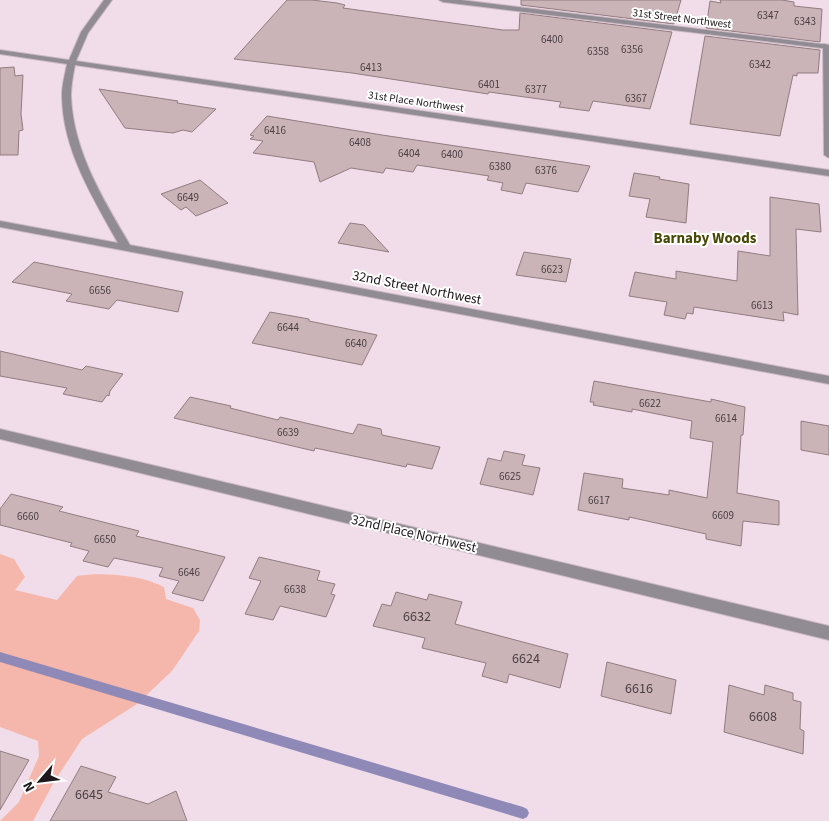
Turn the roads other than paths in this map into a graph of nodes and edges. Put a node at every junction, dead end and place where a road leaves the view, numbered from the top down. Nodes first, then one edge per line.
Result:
1 (108, 0) edge
2 (443, 0) edge
3 (827, 46) edge
4 (0, 52) edge
5 (71, 62) junction
6 (828, 107) edge
7 (829, 155) edge
8 (829, 173) edge
9 (0, 224) edge
10 (126, 248) junction
11 (829, 380) edge
12 (0, 434) edge
13 (829, 633) edge

1 - 5 street
2 - 3 street, 31st Street Northwest
3 - 6 street
4 - 5 street, 31st Place Northwest
5 - 8 street, 31st Place Northwest
5 - 10 street
6 - 7 street
9 - 10 street, 32nd Street Northwest
10 - 11 street, 32nd Street Northwest
12 - 13 street, 32nd Place Northwest

